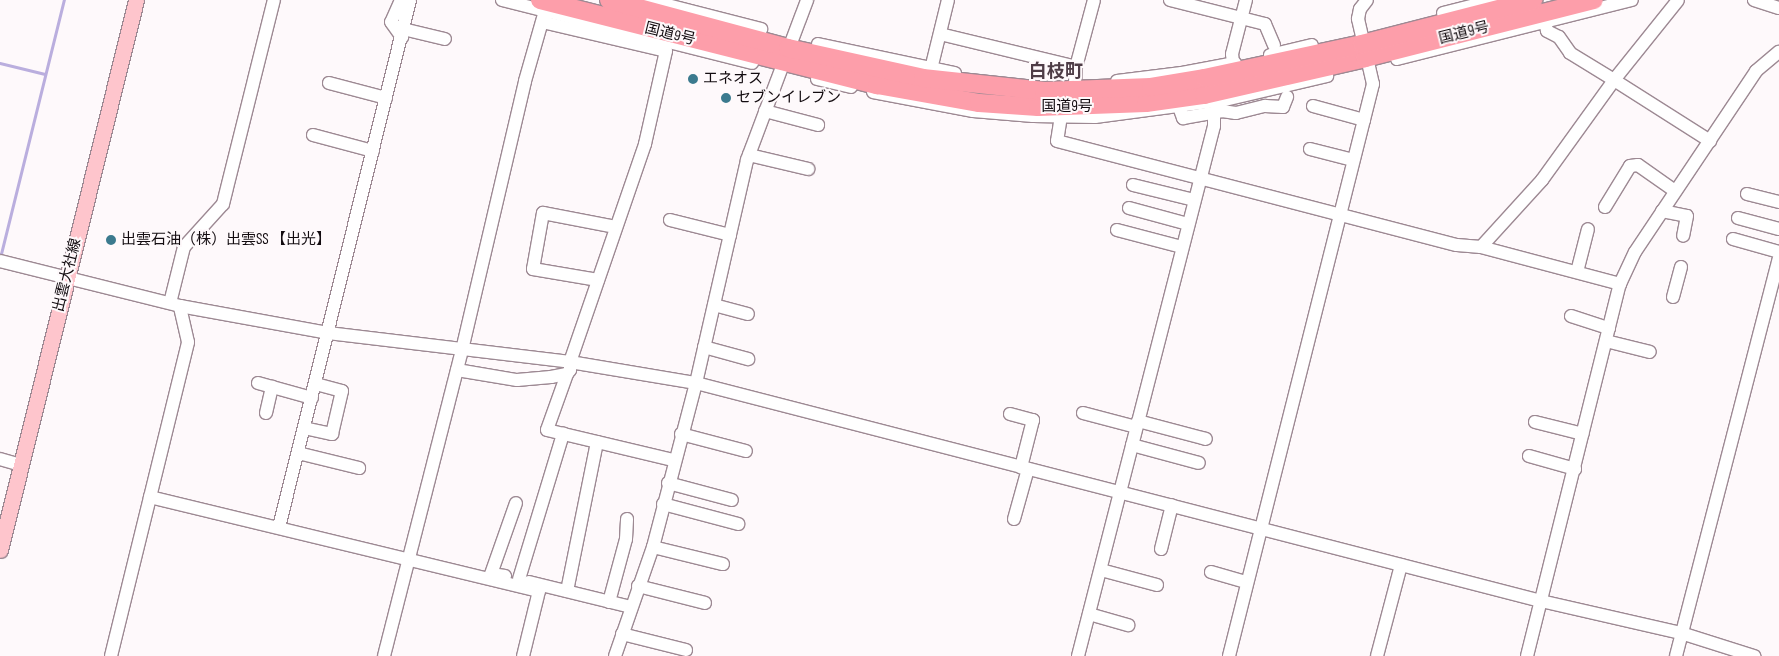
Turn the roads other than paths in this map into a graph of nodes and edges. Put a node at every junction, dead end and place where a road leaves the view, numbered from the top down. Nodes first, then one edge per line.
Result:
1 (136, 0) edge
2 (274, 0) edge
3 (401, 0) edge
4 (410, 0) edge
5 (502, 0) edge
6 (609, 0) edge
7 (648, 0) edge
8 (807, 0) edge
9 (948, 0) edge
10 (1094, 0) edge
11 (1170, 0) edge
12 (1246, 0) edge
13 (1367, 0) edge
14 (1495, 0) edge
15 (1532, 0) edge
16 (1632, 0) edge
17 (1678, 0) edge
18 (1754, 0) edge
19 (1599, 3) edge
20 (1779, 8) edge
21 (542, 11) edge
22 (687, 15) junction
23 (1449, 15) junction
24 (1241, 18) junction
25 (1545, 22) junction
26 (761, 29) dead end
27 (403, 33) junction
28 (940, 34) junction
29 (1478, 34) junction
30 (445, 39) dead end
31 (818, 44) dead end
32 (1274, 45) dead end
33 (1312, 45) dead end
34 (1364, 51) junction
35 (724, 52) junction
36 (1779, 52) edge
37 (785, 55) junction
38 (851, 57) junction
39 (1397, 59) dead end
40 (1266, 61) junction
41 (752, 62) dead end
42 (1233, 63) junction
43 (1076, 68) junction
44 (931, 69) junction
45 (1335, 71) junction
46 (817, 79) dead end
47 (1176, 79) junction
48 (1614, 80) junction
49 (1024, 81) junction
50 (1075, 82) junction
51 (329, 84) dead end
52 (1008, 88) junction
53 (882, 91) junction
54 (1288, 97) dead end
55 (386, 98) junction
56 (1313, 106) dead end
57 (1180, 107) junction
58 (765, 111) junction
59 (1214, 113) junction
60 (1061, 116) junction
61 (1364, 120) junction
62 (818, 125) dead end
63 (313, 135) dead end
64 (1710, 141) junction
65 (1310, 148) dead end
66 (373, 151) junction
67 (749, 155) junction
68 (1353, 160) junction
69 (808, 169) dead end
70 (1200, 176) junction
71 (1133, 185) dead end
72 (1675, 191) junction
73 (1747, 194) dead end
74 (1194, 200) junction
75 (1779, 202) edge
76 (1605, 207) dead end
77 (1129, 208) dead end
78 (1662, 210) junction
79 (1339, 212) junction
80 (1738, 218) dead end
81 (670, 220) dead end
82 (1188, 224) junction
83 (616, 227) junction
84 (1588, 229) dead end
85 (1779, 229) edge
86 (1117, 230) dead end
87 (730, 235) junction
88 (1683, 236) dead end
89 (1733, 239) dead end
90 (1182, 247) junction
91 (1481, 247) junction
92 (1779, 252) edge
93 (1779, 258) edge
94 (0, 262) edge
95 (1680, 268) dead end
96 (1577, 272) junction
97 (66, 278) junction
98 (598, 280) junction
99 (1620, 284) junction
100 (1673, 297) dead end
101 (175, 305) junction
102 (714, 306) junction
103 (748, 314) dead end
104 (1571, 316) dead end
105 (1609, 328) junction
106 (328, 333) junction
107 (1606, 340) junction
108 (704, 347) junction
109 (462, 350) junction
110 (1650, 352) dead end
111 (748, 359) dead end
112 (568, 368) junction
113 (457, 370) junction
114 (258, 383) dead end
115 (696, 383) junction
116 (315, 384) junction
117 (272, 387) junction
118 (312, 398) junction
119 (266, 413) dead end
120 (1083, 413) dead end
121 (1010, 414) dead end
122 (1535, 422) dead end
123 (1137, 424) junction
124 (304, 428) junction
125 (563, 434) junction
126 (681, 434) junction
127 (1583, 434) junction
128 (1206, 438) dead end
129 (596, 442) junction
130 (1132, 445) junction
131 (746, 451) dead end
132 (298, 453) junction
133 (1529, 456) dead end
134 (0, 458) edge
135 (673, 460) junction
136 (1199, 462) dead end
137 (21, 465) junction
138 (359, 468) dead end
139 (1025, 468) junction
140 (1575, 469) junction
141 (668, 483) junction
142 (1121, 492) junction
143 (150, 497) junction
144 (732, 500) dead end
145 (516, 503) dead end
146 (663, 504) junction
147 (1172, 505) junction
148 (627, 518) dead end
149 (1014, 519) dead end
150 (738, 524) dead end
151 (279, 527) junction
152 (1260, 528) junction
153 (652, 546) junction
154 (1161, 549) dead end
155 (0, 550) edge
156 (408, 559) junction
157 (723, 564) dead end
158 (1400, 565) junction
159 (1101, 570) junction
160 (1211, 572) dead end
161 (492, 577) junction
162 (519, 579) junction
163 (1247, 582) junction
164 (638, 586) junction
165 (1157, 586) dead end
166 (568, 591) junction
167 (1542, 601) junction
168 (609, 602) junction
169 (705, 603) dead end
170 (631, 607) junction
171 (1089, 614) junction
172 (1128, 625) dead end
173 (1681, 633) junction
174 (622, 634) junction
175 (686, 650) dead end
176 (111, 656) edge
177 (384, 656) edge
178 (523, 656) edge
179 (615, 656) edge
180 (1078, 656) edge
181 (1229, 656) edge
182 (1377, 656) edge
183 (1527, 656) edge
184 (1676, 656) edge
185 (1754, 656) edge

1 - 97 main road, 出雲大社線
2 - 101 street
3 - 27 street
4 - 27 street
5 - 21 street
6 - 22 highway, 国道9号
7 - 22 street
8 - 37 street
9 - 28 street
10 - 43 street
11 - 24 street
12 - 24 street
13 - 34 street
14 - 23 street
15 - 23 highway, 国道9号
16 - 19 street
17 - 48 street
18 - 20 street
19 - 25 street
19 - 29 highway, 国道9号
21 - 35 highway, 国道9号
21 - 83 street
21 - 109 street
22 - 26 street
22 - 37 highway, 国道9号
23 - 34 highway, 国道9号
24 - 32 street
24 - 42 street
25 - 29 street
25 - 48 street
27 - 30 street
27 - 55 street
28 - 43 street
28 - 44 street
29 - 34 highway, 国道9号
29 - 39 street
31 - 38 street
33 - 40 street
34 - 40 highway, 国道9号
34 - 45 highway, 国道9号
34 - 61 street
35 - 37 highway, 国道9号
35 - 41 street
36 - 64 street
37 - 38 highway, 国道9号
37 - 53 highway, 国道9号
37 - 58 street
38 - 44 street
38 - 52 highway, 国道9号
40 - 42 street
40 - 47 highway, 国道9号
42 - 47 street
43 - 50 street
44 - 49 street
45 - 53 highway, 国道9号
45 - 57 street
46 - 53 street
47 - 50 street
47 - 52 highway, 国道9号
48 - 64 street
48 - 91 street
49 - 50 street
49 - 52 street
51 - 55 street
53 - 60 street
54 - 59 street
55 - 66 street
56 - 61 street
57 - 59 street
57 - 60 street
58 - 62 street
58 - 67 street
59 - 70 street
60 - 70 street
61 - 68 street
63 - 66 street
64 - 72 street
65 - 68 street
66 - 106 street
67 - 69 street
67 - 87 street
68 - 79 street
70 - 74 street
70 - 79 street
71 - 74 street
72 - 76 street
72 - 78 street
73 - 75 street
74 - 82 street
77 - 82 street
78 - 88 street
78 - 99 street
79 - 91 street
79 - 152 street
80 - 85 street
81 - 87 street
82 - 90 street
83 - 98 street
83 - 98 street
84 - 96 street
86 - 90 street
87 - 102 street
89 - 92 street
90 - 123 street
91 - 96 street
93 - 173 street
94 - 97 street
95 - 100 street
96 - 99 street
97 - 101 street
97 - 137 main road, 出雲大社線
98 - 112 street
99 - 105 street
101 - 106 street
101 - 143 street
102 - 103 street
102 - 108 street
104 - 105 street
105 - 107 street
106 - 109 street
106 - 116 street
107 - 110 street
107 - 127 street
108 - 111 street
108 - 115 street
109 - 112 street
109 - 113 street
112 - 113 street
112 - 115 street
112 - 125 street
113 - 156 street
114 - 117 street
115 - 126 street
115 - 139 street
116 - 118 street
116 - 124 street
117 - 118 street
117 - 119 street
118 - 124 street
120 - 123 street
121 - 139 street
122 - 127 street
123 - 128 street
123 - 130 street
124 - 132 street
125 - 129 street
125 - 162 street
126 - 131 street
126 - 135 street
127 - 140 street
129 - 135 street
129 - 166 street
130 - 136 street
130 - 142 street
132 - 138 street
132 - 151 street
133 - 140 street
134 - 137 street
135 - 141 street
137 - 155 main road, 出雲大社線
139 - 142 street
139 - 149 street
140 - 167 street
141 - 144 street
141 - 146 street
142 - 147 street
142 - 159 street
143 - 151 street
143 - 176 street
145 - 161 street
146 - 150 street
146 - 153 street
147 - 152 street
147 - 154 street
148 - 168 street
151 - 156 street
152 - 158 street
152 - 163 street
153 - 157 street
153 - 164 street
156 - 161 street
156 - 177 street
158 - 167 street
158 - 182 street
159 - 165 street
159 - 171 street
160 - 163 street
161 - 162 street
161 - 178 street
162 - 166 street
163 - 181 street
164 - 169 street
164 - 170 street
166 - 168 street
167 - 173 street
167 - 183 street
168 - 170 street
170 - 174 street
171 - 172 street
171 - 180 street
173 - 184 street
173 - 185 street
174 - 175 street
174 - 179 street

